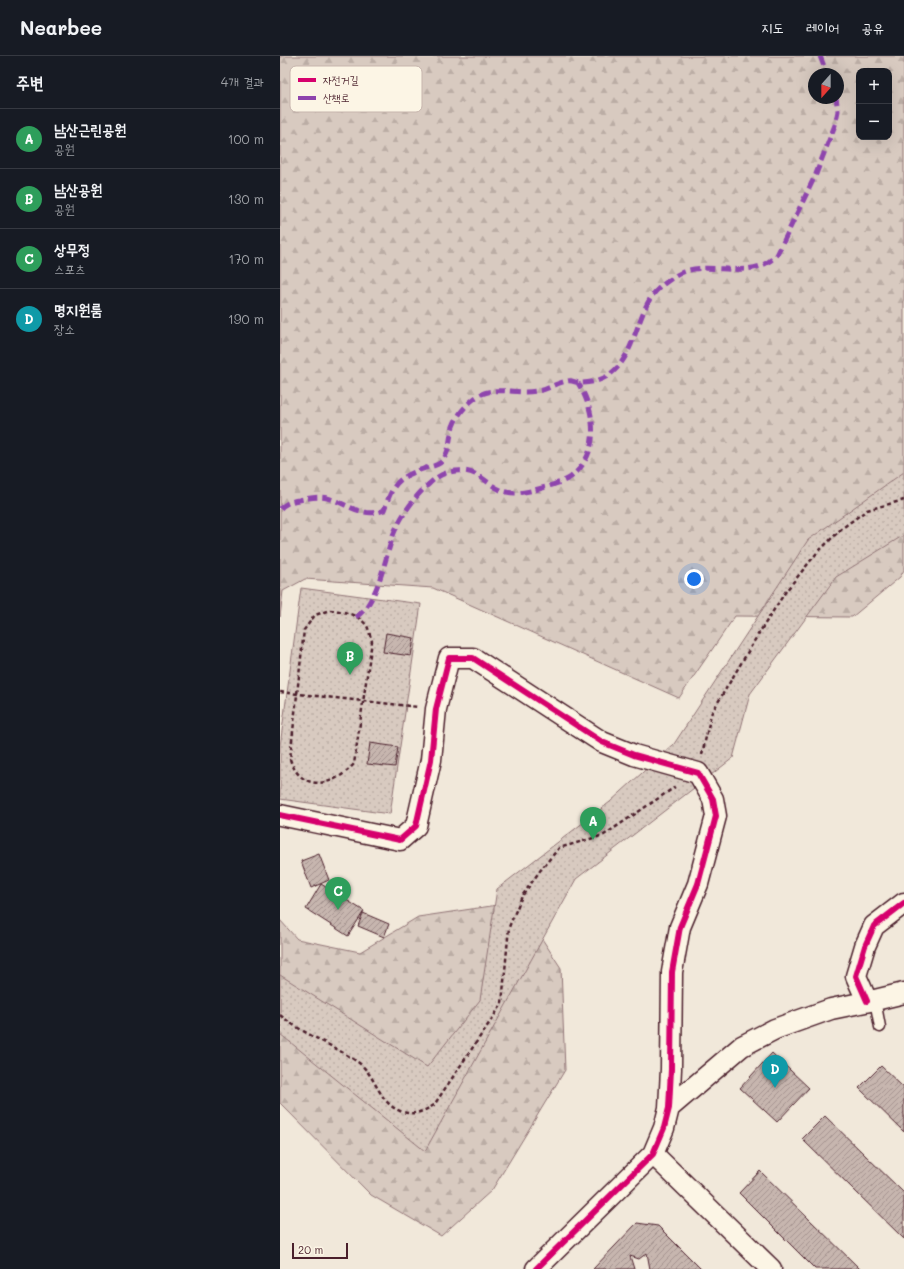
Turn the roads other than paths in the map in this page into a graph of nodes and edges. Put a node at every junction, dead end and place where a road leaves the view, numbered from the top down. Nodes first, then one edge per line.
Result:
1 (280, 815) edge
2 (904, 903) edge
3 (904, 993) edge
4 (871, 1001) junction
5 (880, 1028) dead end
6 (669, 1108) junction
7 (653, 1154) junction
8 (536, 1269) edge
9 (771, 1269) edge

1 - 6 street
2 - 4 street
3 - 4 street
4 - 5 lane
4 - 6 street
6 - 7 street
7 - 8 street
7 - 9 street

